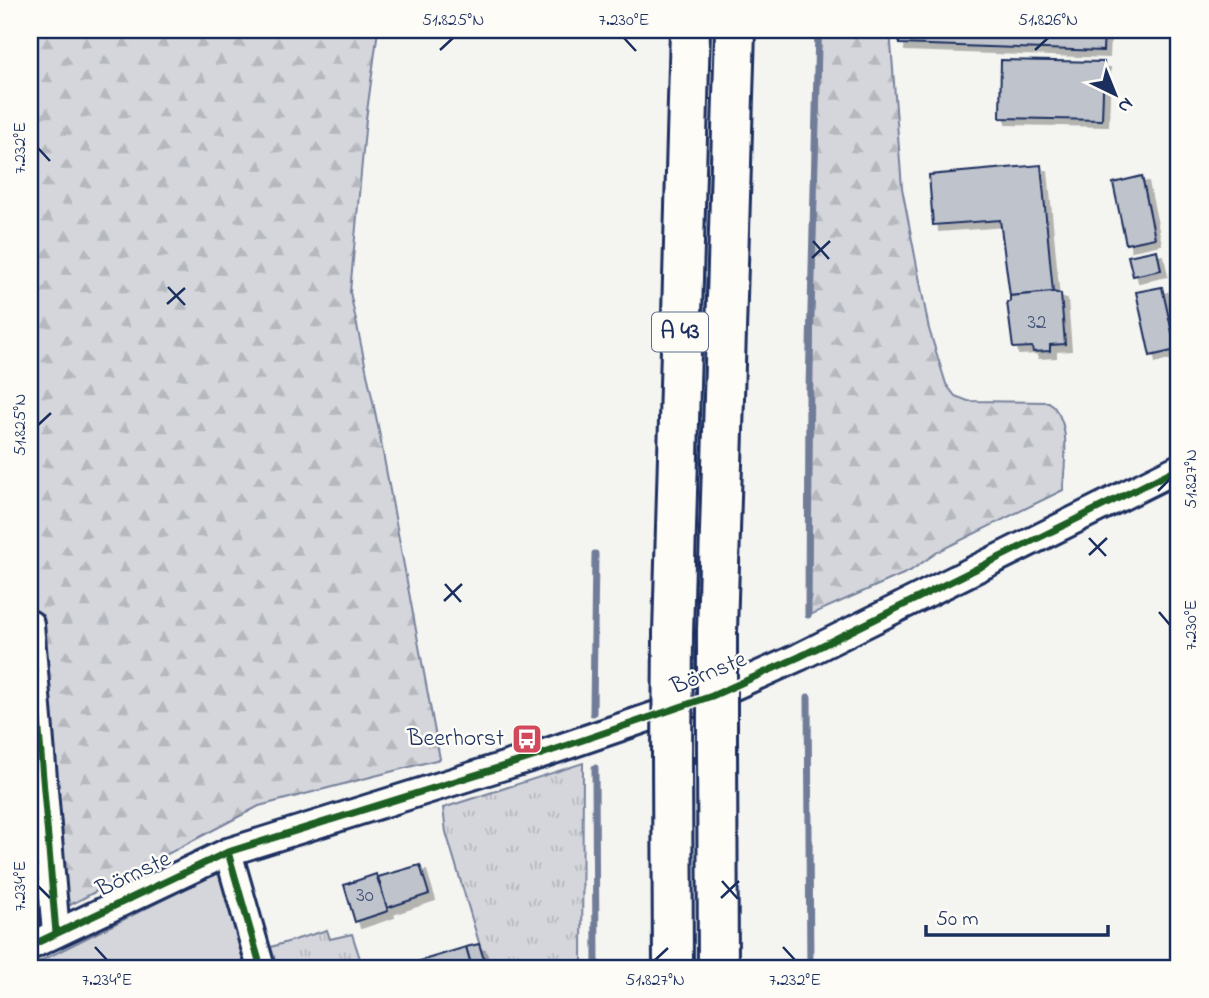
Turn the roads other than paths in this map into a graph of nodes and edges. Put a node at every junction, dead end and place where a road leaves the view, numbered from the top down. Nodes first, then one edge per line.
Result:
1 (690, 30) edge
2 (735, 30) edge
3 (1179, 468) edge
4 (30, 624) edge
5 (228, 852) junction
6 (56, 933) junction
7 (30, 946) edge
8 (261, 968) edge
9 (673, 968) edge
10 (718, 968) edge

1 - 9 highway, A 43, bridge
2 - 10 highway, A 43, bridge
3 - 5 street, Börnste
4 - 6 street
5 - 6 street, Börnste
5 - 8 street
6 - 7 street, Börnste

